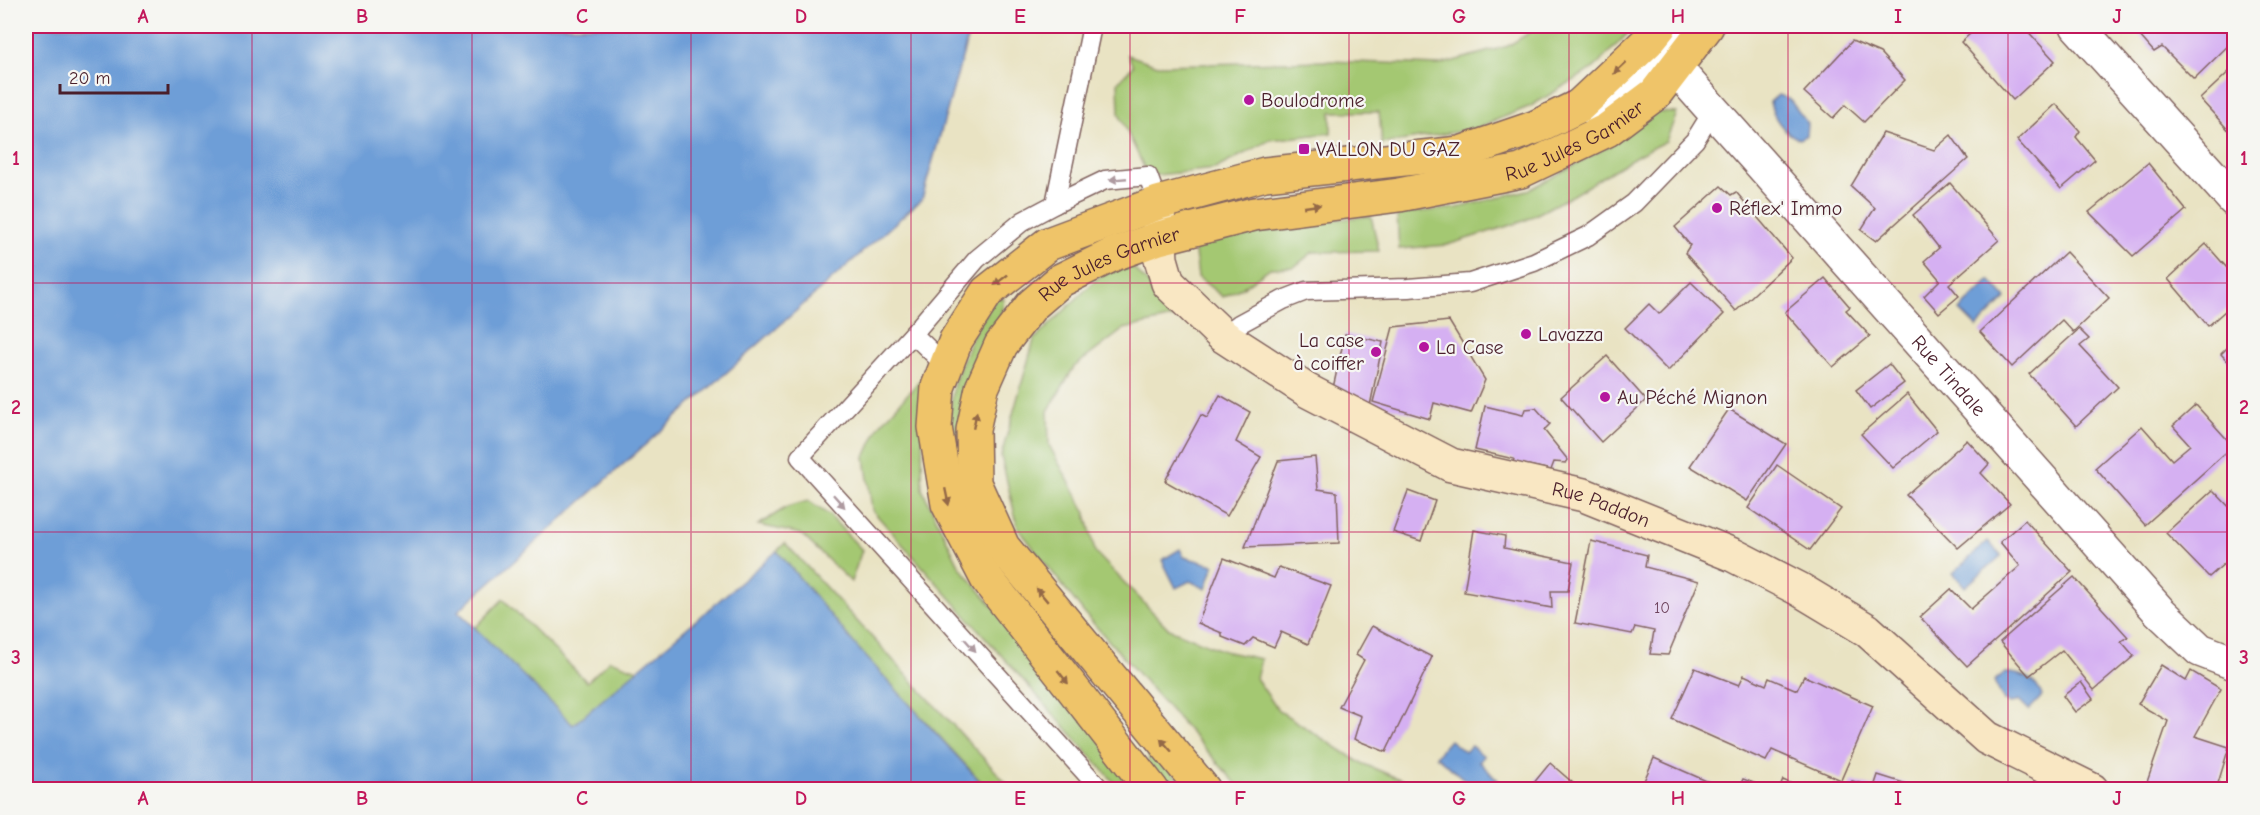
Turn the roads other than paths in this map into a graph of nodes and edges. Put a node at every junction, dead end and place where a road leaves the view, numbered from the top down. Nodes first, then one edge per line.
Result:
1 (1092, 26) edge
2 (1660, 26) edge
3 (1689, 26) edge
4 (1707, 26) edge
5 (2077, 26) edge
6 (1676, 69) junction
7 (1579, 106) junction
8 (1713, 111) junction
9 (1278, 173) junction
10 (2235, 200) edge
11 (1158, 203) junction
12 (1055, 204) junction
13 (1159, 238) junction
14 (913, 334) junction
15 (1223, 336) junction
16 (1001, 345) junction
17 (946, 366) junction
18 (2235, 663) edge
19 (1101, 789) edge
20 (1152, 789) edge
21 (1204, 789) edge
22 (2092, 789) edge

1 - 12 lane
2 -> 7 main road, Rue Jules Garnier
3 - 6 street
4 - 6 main road, Rue Jules Garnier
5 - 10 street
6 - 7 street
6 - 8 street, Rue Tindale
13 -> 6 main road, Rue Jules Garnier
7 - 9 main road, Rue Jules Garnier
8 - 15 lane
8 - 18 street, Rue Tindale
9 - 11 main road, Rue Jules Garnier
9 - 13 main road
11 -> 12 lane
11 - 13 street, Rue Paddon
11 - 16 main road
11 -> 17 main road, Rue Jules Garnier
12 - 14 lane
13 - 15 street, Rue Paddon
13 - 16 main road, Rue Jules Garnier
14 - 17 lane
14 -> 19 lane
15 - 22 street, Rue Paddon
21 -> 16 main road, Rue Jules Garnier
17 -> 20 main road, Rue Jules Garnier

